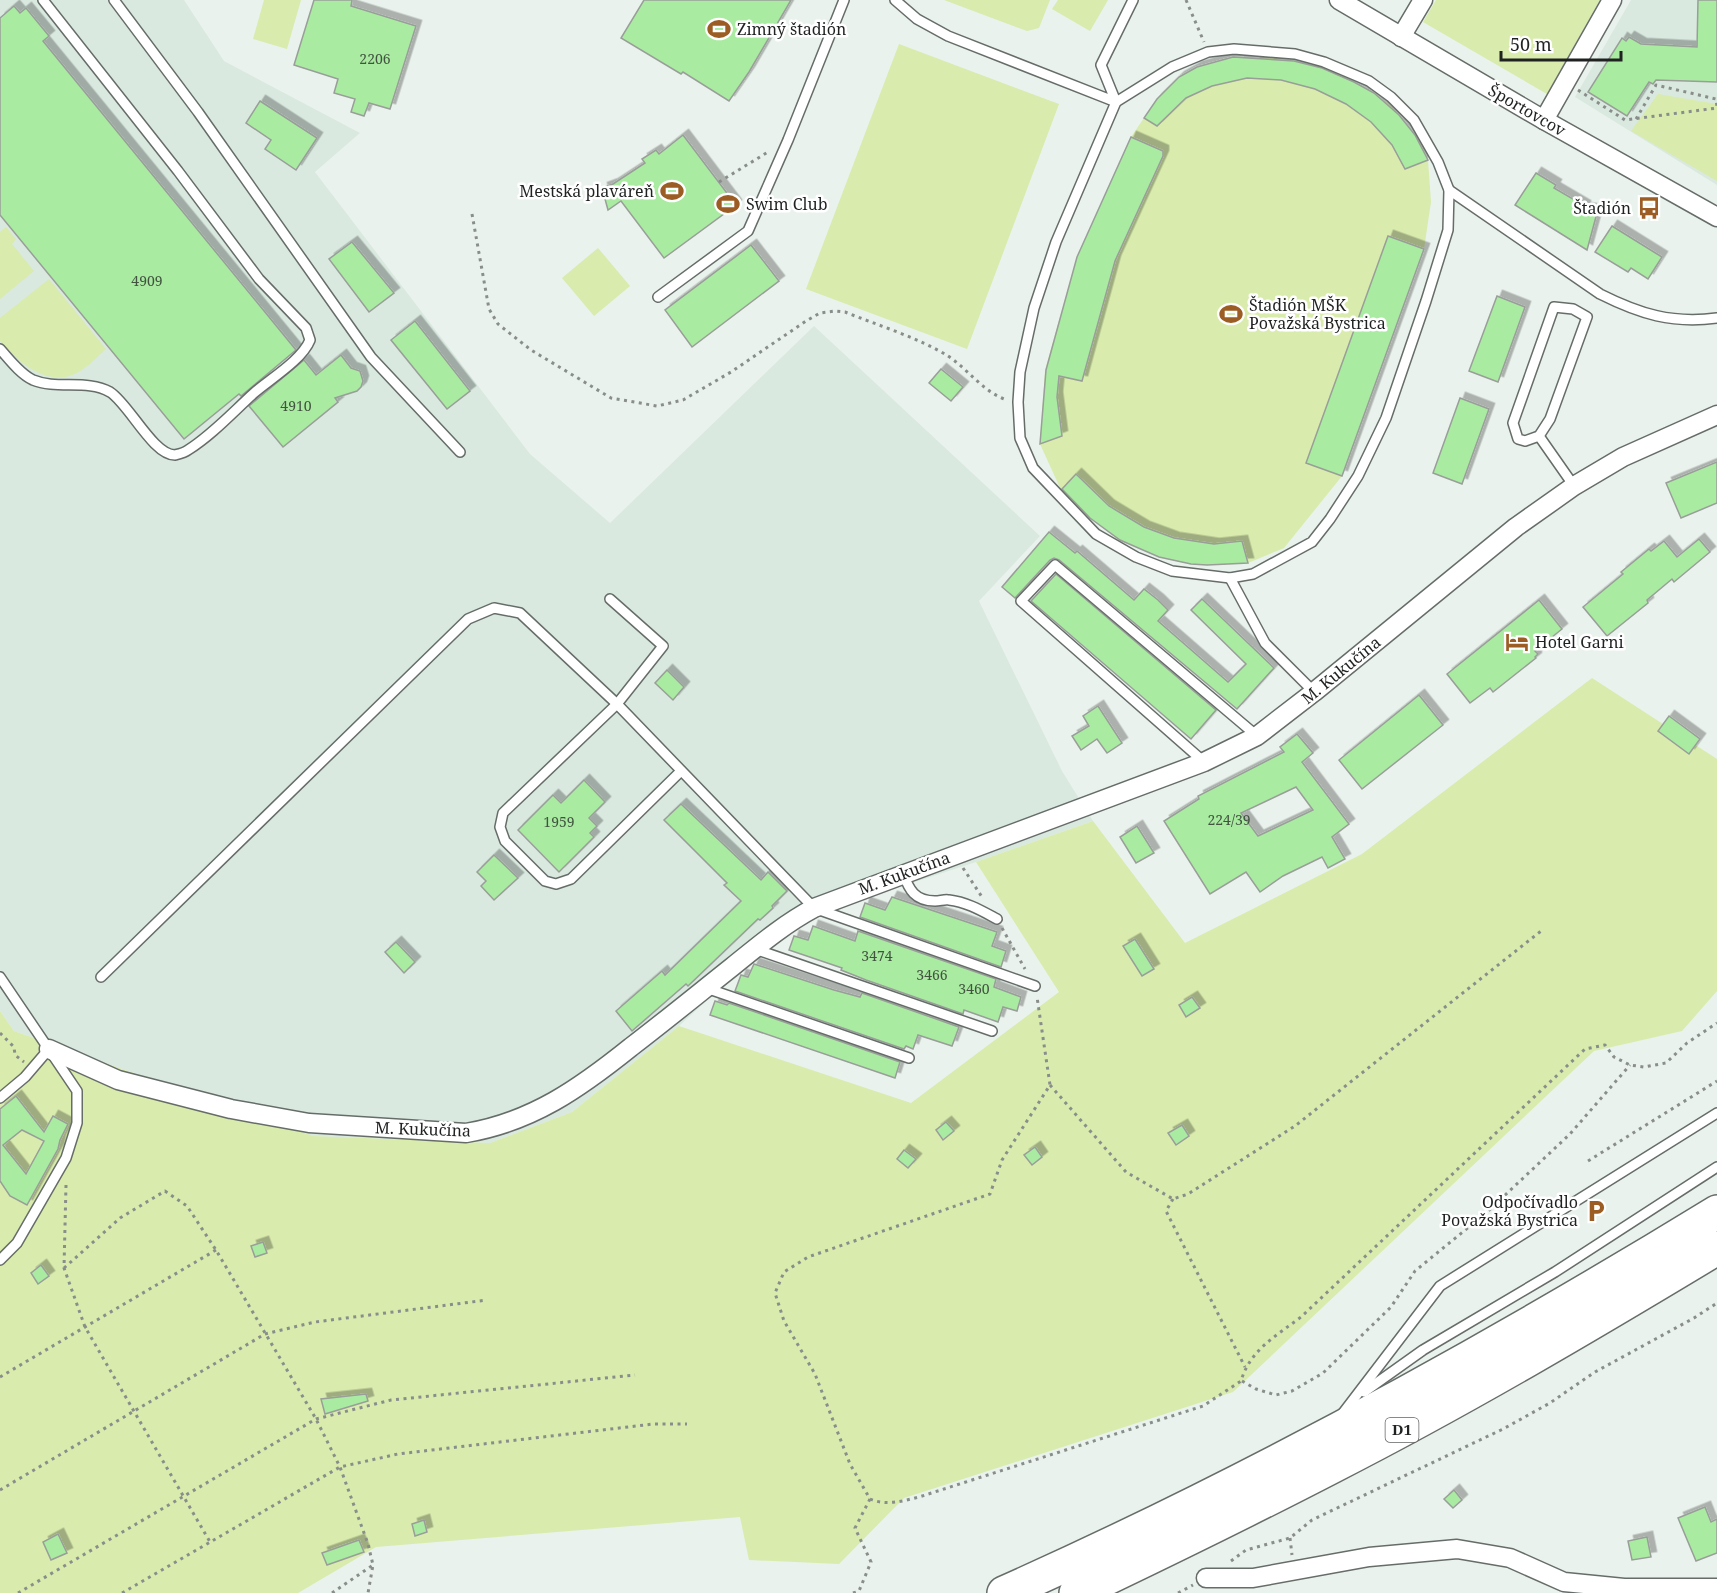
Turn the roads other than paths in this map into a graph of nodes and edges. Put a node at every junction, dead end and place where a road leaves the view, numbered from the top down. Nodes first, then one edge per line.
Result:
1 (43, 0) edge
2 (114, 0) edge
3 (844, 0) edge
4 (895, 0) edge
5 (1133, 0) edge
6 (1339, 0) edge
7 (1423, 0) edge
8 (1612, 0) edge
9 (1401, 37) junction
10 (1116, 102) junction
11 (1544, 120) junction
12 (1449, 190) junction
13 (1717, 217) edge
14 (658, 297) dead end
15 (1717, 318) edge
16 (0, 349) edge
17 (1717, 415) edge
18 (1539, 436) junction
19 (460, 452) dead end
20 (1574, 486) junction
21 (1230, 578) junction
22 (610, 599) dead end
23 (1314, 692) junction
24 (617, 704) junction
25 (1257, 736) junction
26 (1204, 762) junction
27 (681, 771) junction
28 (903, 873) junction
29 (814, 908) junction
30 (997, 919) road end
31 (755, 949) junction
32 (0, 977) edge
33 (101, 977) dead end
34 (1035, 986) road end
35 (706, 988) junction
36 (992, 1031) dead end
37 (45, 1055) junction
38 (909, 1058) dead end
39 (0, 1098) edge
40 (1717, 1113) edge
41 (1717, 1167) edge
42 (1717, 1212) edge
43 (1717, 1248) edge
44 (0, 1260) edge
45 (1355, 1398) junction
46 (1320, 1439) junction
47 (1206, 1578) dead end
48 (1717, 1588) edge
49 (1004, 1593) edge
50 (1076, 1593) edge

1 - 16 lane
2 - 19 lane
3 - 14 lane
4 - 10 lane
5 - 10 lane
6 - 9 street, Športovcov
7 - 9 street
8 - 11 street
9 - 11 street, Športovcov
10 - 12 lane
10 - 21 lane
11 - 13 street, Športovcov
12 - 15 lane
12 - 21 lane
17 - 20 street, M. Kukučína
18 - 18 lane
18 - 20 lane
20 - 23 street, M. Kukučína
21 - 23 lane
22 - 24 lane
23 - 25 street, M. Kukučína
24 - 27 lane
24 - 27 lane
24 - 33 lane
25 - 26 street, M. Kukučína
25 - 26 lane
26 - 28 street, M. Kukučína
27 - 29 lane
28 - 29 street, M. Kukučína
28 - 30 lane
29 - 31 street, M. Kukučína
29 - 34 lane
31 - 35 street, M. Kukučína
31 - 36 lane
32 - 37 lane
35 - 37 street, M. Kukučína
35 - 38 lane
37 - 39 lane
37 - 44 lane
40 - 45 lane
41 - 45 lane
42 - 46 highway, D1
43 - 50 highway, D1
45 - 46 lane
46 - 49 highway, D1
47 - 48 street

